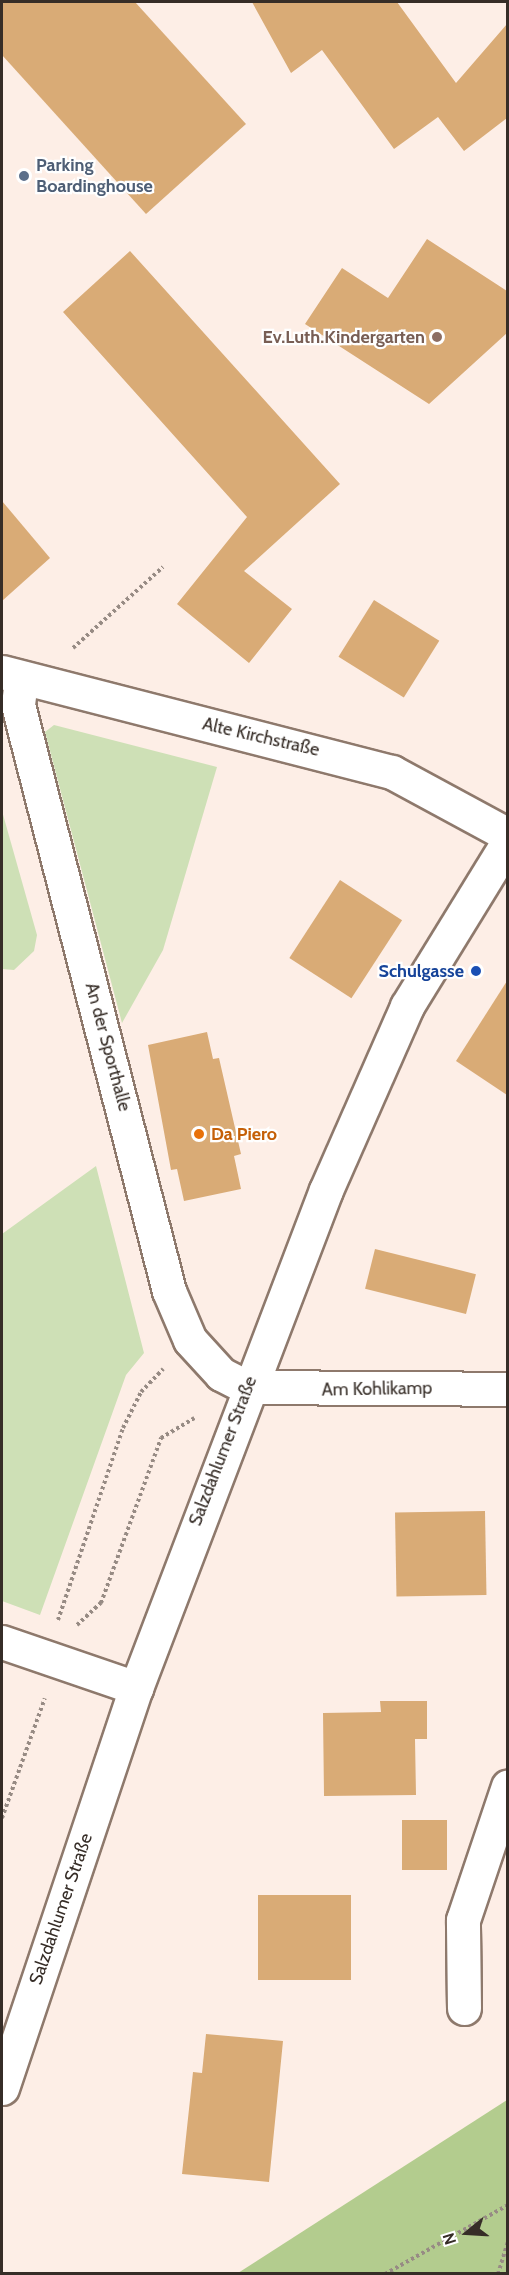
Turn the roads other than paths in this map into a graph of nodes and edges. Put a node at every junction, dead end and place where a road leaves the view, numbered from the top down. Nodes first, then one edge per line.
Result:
1 (11, 676) edge
2 (507, 836) edge
3 (507, 842) edge
4 (246, 1387) junction
5 (507, 1389) edge
6 (2, 1642) edge
7 (136, 1688) junction
8 (507, 1786) edge
9 (464, 2008) dead end
10 (2, 2088) edge

1 - 2 main road, Alte Kirchstraße
1 - 4 main road, An der Sporthalle
3 - 4 main road, Salzdahlumer Straße
4 - 5 main road, Am Kohlikamp
4 - 7 main road, Salzdahlumer Straße
6 - 7 main road
7 - 10 main road, Salzdahlumer Straße
8 - 9 main road

